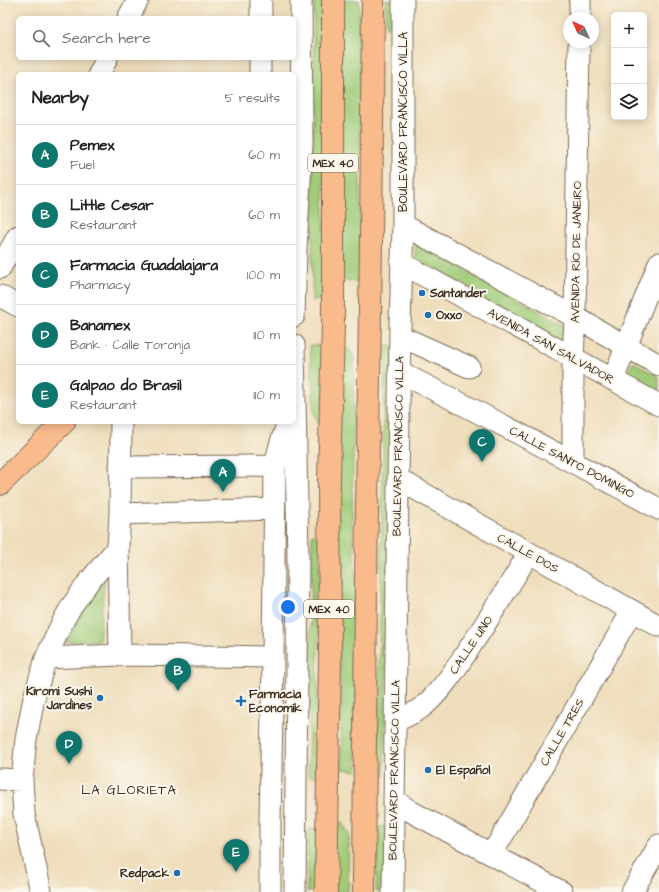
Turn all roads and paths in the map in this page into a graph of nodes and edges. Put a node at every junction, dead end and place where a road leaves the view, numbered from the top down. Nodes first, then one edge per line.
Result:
1 (138, 0) edge
2 (261, 0) edge
3 (301, 0) edge
4 (333, 0) edge
5 (372, 0) edge
6 (402, 0) edge
7 (580, 0) edge
8 (580, 12) edge
9 (129, 16) edge
10 (261, 16) edge
11 (579, 48) edge
12 (106, 60) edge
13 (260, 60) edge
14 (100, 72) edge
15 (260, 72) edge
16 (403, 225) junction
17 (13, 240) edge
18 (296, 249) edge
19 (401, 263) junction
20 (659, 263) edge
21 (0, 268) edge
22 (574, 316) junction
23 (400, 336) junction
24 (626, 347) junction
25 (573, 358) junction
26 (659, 365) edge
27 (469, 368) dead end
28 (399, 372) junction
29 (613, 380) junction
30 (659, 405) edge
31 (62, 424) edge
32 (121, 424) edge
33 (288, 424) edge
34 (292, 424) edge
35 (573, 461) junction
36 (275, 466) junction
37 (120, 467) junction
38 (398, 479) junction
39 (0, 484) edge
40 (659, 508) edge
41 (274, 509) junction
42 (120, 514) junction
43 (274, 531) junction
44 (118, 547) junction
45 (529, 553) junction
46 (298, 559) junction
47 (632, 611) junction
48 (659, 626) edge
49 (120, 655) junction
50 (273, 657) junction
51 (46, 658) junction
52 (395, 721) junction
53 (0, 779) edge
54 (22, 780) junction
55 (270, 792) junction
56 (295, 794) junction
57 (399, 808) junction
58 (295, 818) junction
59 (270, 823) junction
60 (659, 845) edge
61 (492, 854) junction
62 (41, 892) edge
63 (270, 892) edge
64 (295, 892) edge
65 (326, 892) edge
66 (364, 892) edge
67 (393, 892) edge
68 (562, 892) edge
69 (632, 892) edge

1 - 9 street
2 - 10 street
3 - 18 street
4 - 65 main road, MEX 40
5 - 66 main road, MEX 40
6 - 16 street, BOULEVARD FRANCISCO VILLA
7 - 8 street
11 - 22 street, AVENIDA RÍO DE JANEIRO
12 - 14 street
13 - 15 street
16 - 19 street, BOULEVARD FRANCISCO VILLA
16 - 22 street
17 - 21 street
19 - 23 street, BOULEVARD FRANCISCO VILLA
19 - 25 street, AVENIDA SAN SALVADOR
20 - 24 street
22 - 24 street
22 - 25 street, AVENIDA RÍO DE JANEIRO
23 - 27 street
23 - 28 street, BOULEVARD FRANCISCO VILLA
24 - 26 street
24 - 29 street
25 - 29 street, AVENIDA SAN SALVADOR
25 - 35 street, AVENIDA RÍO DE JANEIRO
28 - 35 street, CALLE SANTO DOMINGO
28 - 38 street, BOULEVARD FRANCISCO VILLA
29 - 30 street, AVENIDA SAN SALVADOR
31 - 39 main road
32 - 37 street
33 - 36 street
34 - 46 street
35 - 40 street, CALLE SANTO DOMINGO
36 - 37 street
36 - 41 street
37 - 42 street
38 - 45 street, CALLE DOS
38 - 52 street, BOULEVARD FRANCISCO VILLA
41 - 42 street
41 - 43 street
42 - 44 street
43 - 46 street
43 - 50 street
44 - 49 street
44 - 51 street
45 - 47 street, CALLE DOS
45 - 52 street, CALLE UNO
46 - 56 street
47 - 48 street, CALLE DOS
47 - 61 street, CALLE TRES
49 - 50 street
49 - 51 street
50 - 55 street
51 - 54 street
52 - 57 street, BOULEVARD FRANCISCO VILLA
53 - 54 street
54 - 62 street
55 - 56 street
55 - 59 street
56 - 58 street
57 - 61 street
57 - 67 street, BOULEVARD FRANCISCO VILLA
58 - 59 street
58 - 64 street
59 - 63 street
60 - 69 street
61 - 68 street

